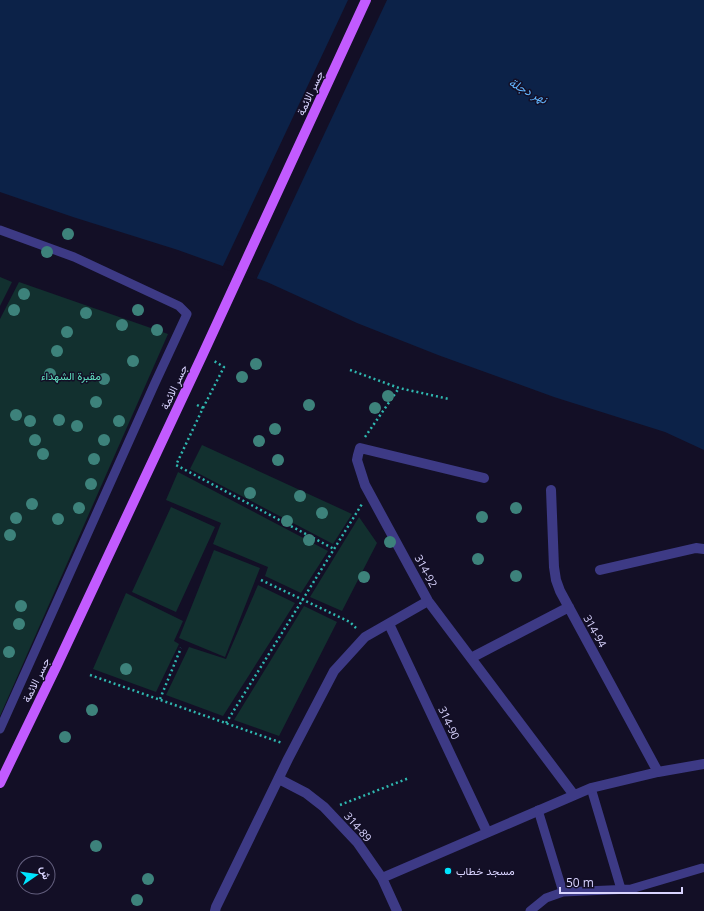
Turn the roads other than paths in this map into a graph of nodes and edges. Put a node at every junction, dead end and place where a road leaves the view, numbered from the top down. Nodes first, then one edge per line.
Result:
1 (366, 0) edge
2 (0, 230) edge
3 (484, 478) dead end
4 (551, 490) dead end
5 (704, 549) edge
6 (600, 570) dead end
7 (428, 601) junction
8 (569, 607) junction
9 (389, 624) junction
10 (471, 658) junction
11 (0, 729) edge
12 (704, 764) edge
13 (658, 772) junction
14 (279, 779) junction
15 (0, 782) edge
16 (591, 788) junction
17 (574, 795) junction
18 (538, 810) junction
19 (487, 832) junction
20 (702, 868) dead end
21 (382, 878) junction
22 (621, 889) junction
23 (563, 892) junction
24 (215, 911) edge
25 (396, 911) edge
26 (530, 911) edge

1 - 15 main road, جسر الائمة
2 - 11 lane
3 - 7 street, 314-92
4 - 8 street, 314-94
5 - 6 street
7 - 9 street
7 - 10 street, 314-92
8 - 10 street
8 - 13 street, 314-94
9 - 14 street
9 - 19 street, 314-90
10 - 17 street, 314-92
12 - 13 street
13 - 16 street
14 - 21 street, 314-89
14 - 24 street
16 - 17 street
16 - 22 lane
17 - 18 street
18 - 19 street
18 - 23 lane
19 - 21 street
20 - 22 lane
21 - 25 street, 314-89
22 - 23 lane
23 - 26 lane

